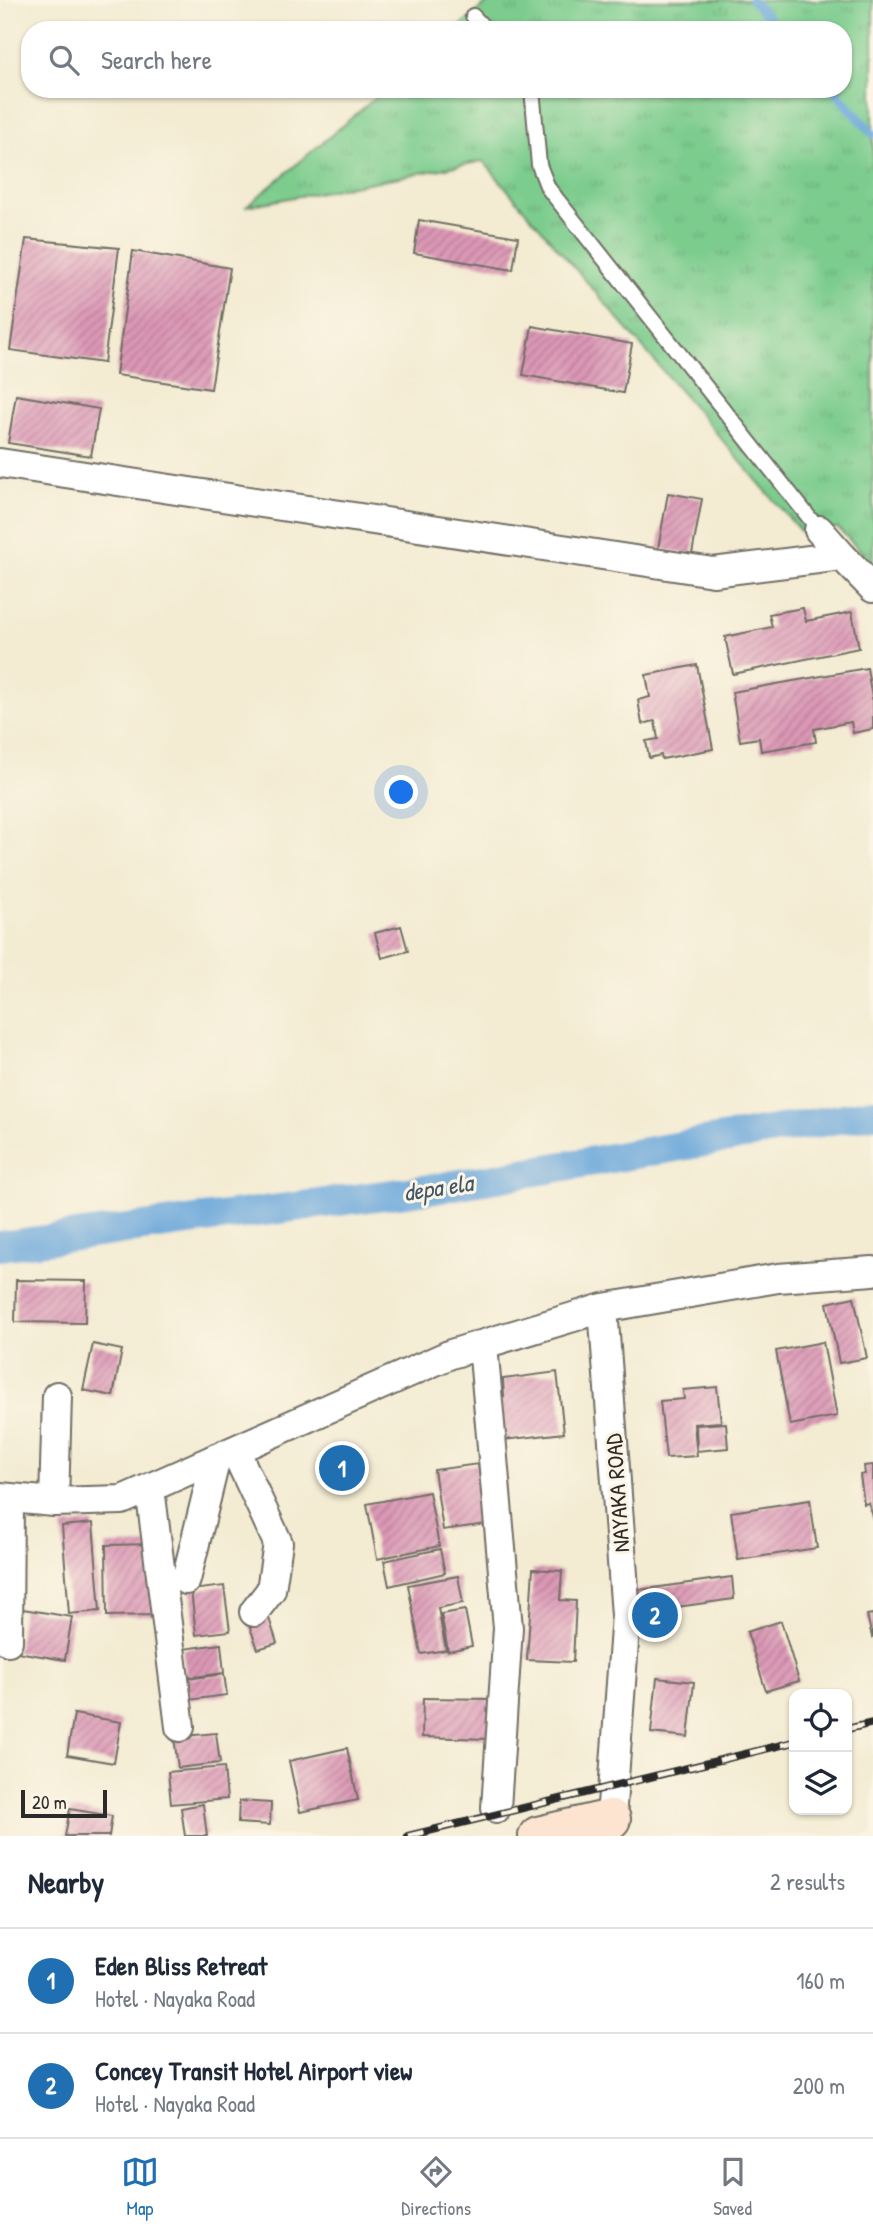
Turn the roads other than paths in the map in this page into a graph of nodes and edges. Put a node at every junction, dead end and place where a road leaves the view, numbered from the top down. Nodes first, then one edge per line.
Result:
1 (473, 16) dead end
2 (478, 21) edge
3 (533, 98) edge
4 (0, 463) edge
5 (819, 530) joint
6 (842, 556) junction
7 (873, 588) edge
8 (873, 1271) edge
9 (603, 1308) junction
10 (483, 1345) junction
11 (57, 1396) dead end
12 (225, 1454) junction
13 (150, 1488) junction
14 (5, 1497) edge
15 (54, 1502) junction
16 (186, 1580) dead end
17 (254, 1612) dead end
18 (8, 1641) dead end
19 (180, 1727) dead end
20 (496, 1808) dead end
21 (609, 1827) edge
22 (538, 1836) edge

1 - 2 lane
3 - 5 lane
4 - 6 street
5 - 6 street
6 - 7 street
8 - 9 street
9 - 10 street
9 - 21 street, NAYAKA ROAD
10 - 12 street
10 - 20 street
11 - 15 street
12 - 13 street
12 - 16 street
12 - 17 street
13 - 15 street
13 - 19 street
14 - 15 street
14 - 18 street
21 - 22 street

